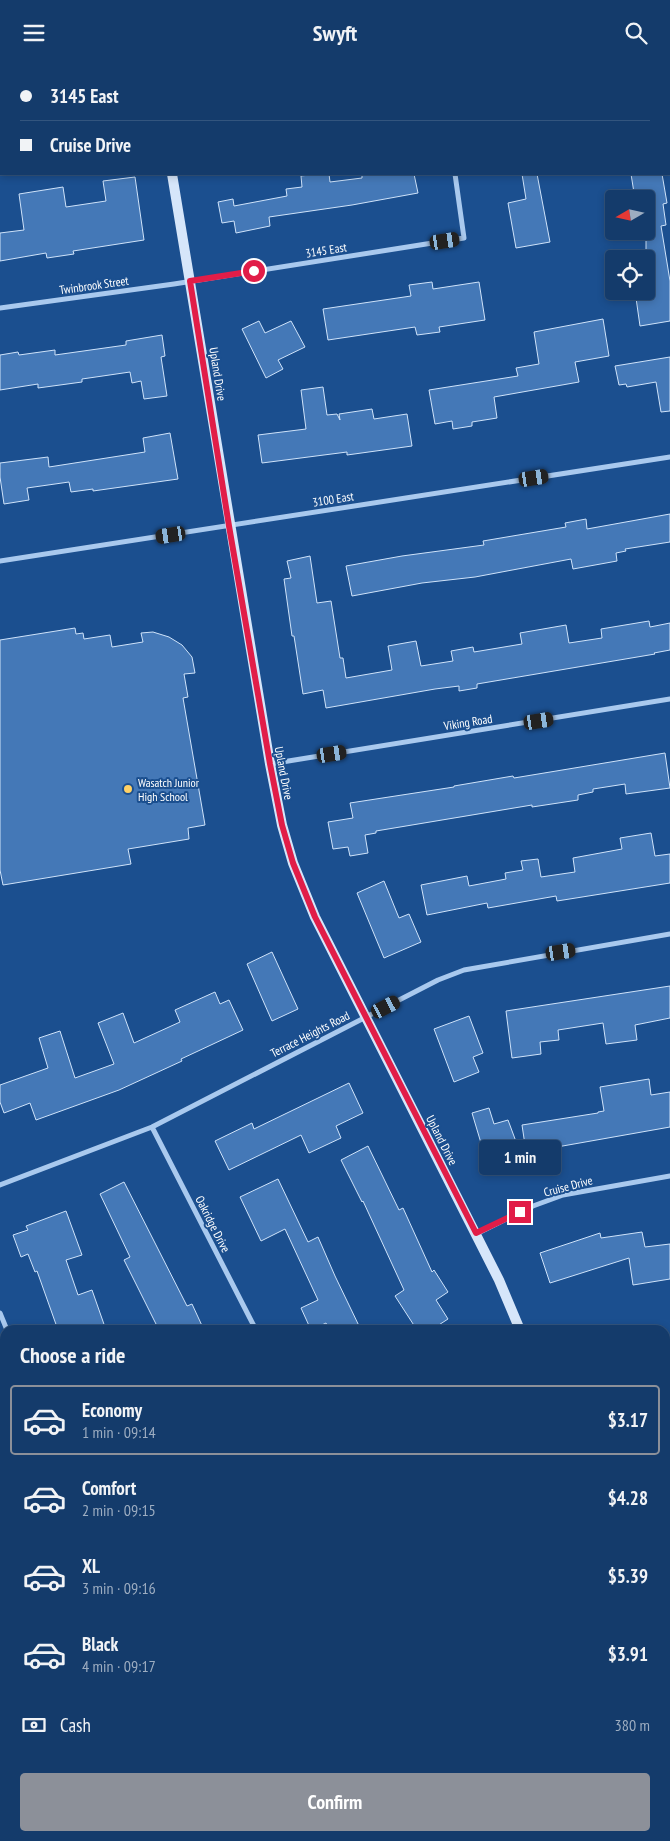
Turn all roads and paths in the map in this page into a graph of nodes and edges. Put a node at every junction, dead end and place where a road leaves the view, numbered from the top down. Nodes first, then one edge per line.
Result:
1 (172, 175) edge
2 (455, 175) edge
3 (190, 281) junction
4 (0, 308) edge
5 (670, 457) edge
6 (229, 526) junction
7 (0, 561) edge
8 (670, 699) edge
9 (270, 764) junction
10 (670, 934) edge
11 (365, 1018) junction
12 (152, 1127) junction
13 (670, 1176) edge
14 (0, 1185) edge
15 (476, 1233) junction
16 (0, 1313) edge
17 (4, 1325) edge
18 (253, 1325) edge
19 (518, 1325) edge

1 - 3 street, Upland Drive
2 - 3 street, 3145 East
3 - 4 street, Twinbrook Street
3 - 6 street, Upland Drive
5 - 6 street, 3100 East
6 - 7 street, 3100 East
6 - 9 street, Upland Drive
8 - 9 street, Viking Road
9 - 11 street, Upland Drive
10 - 11 street, Terrace Heights Road
11 - 12 street, Terrace Heights Road
11 - 15 street, Upland Drive
12 - 14 street, Terrace Heights Road
12 - 18 street, Oakridge Drive
13 - 15 street, Cruise Drive
15 - 19 street, Upland Drive
16 - 17 street

